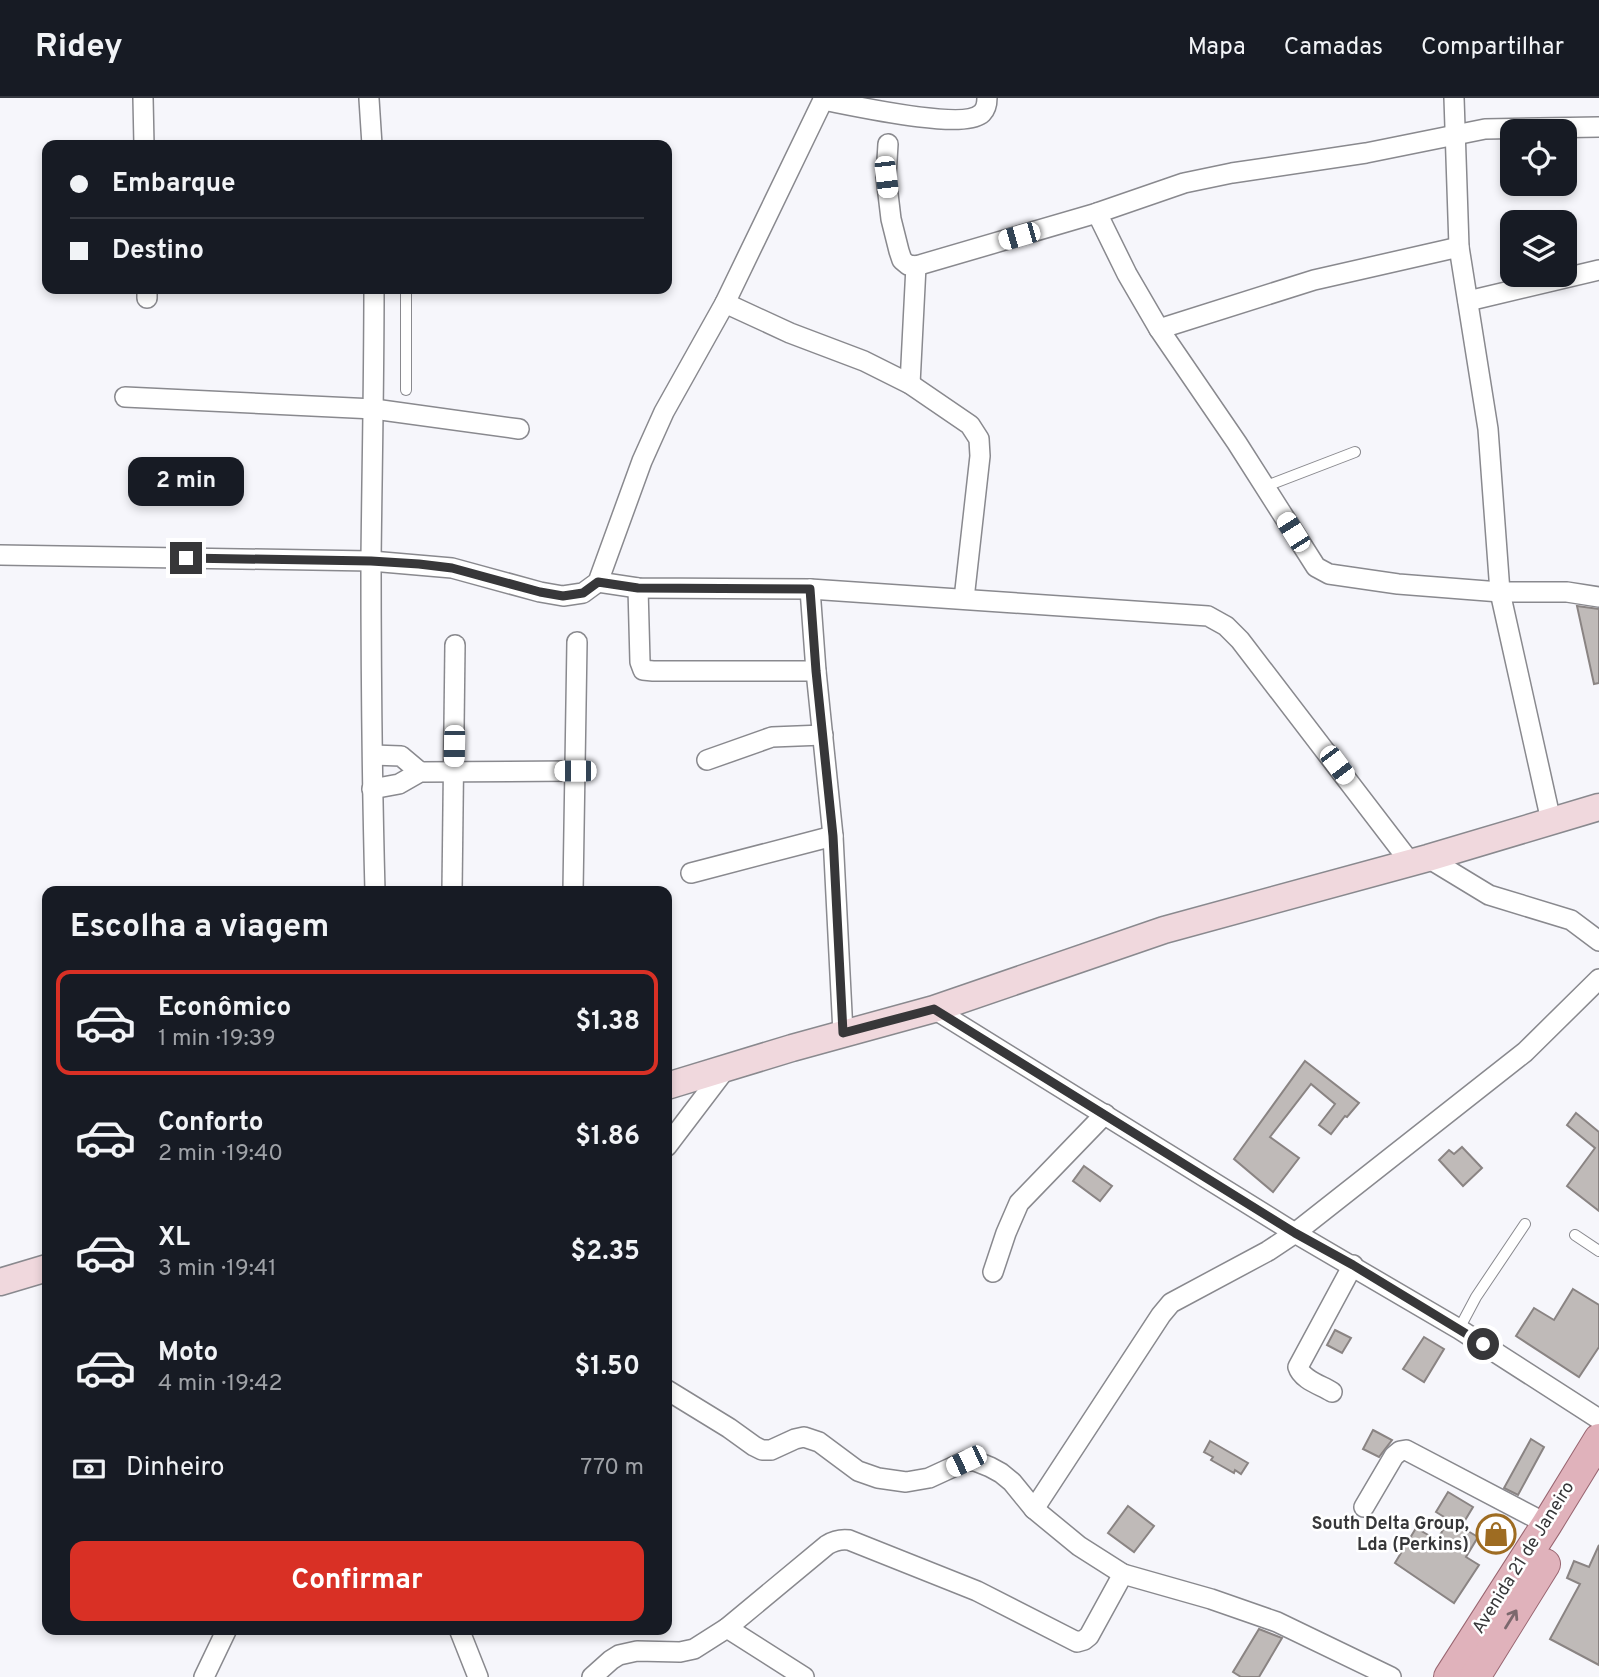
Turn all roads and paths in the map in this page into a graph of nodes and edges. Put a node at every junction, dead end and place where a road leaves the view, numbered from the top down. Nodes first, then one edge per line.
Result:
1 (143, 98) edge
2 (358, 98) edge
3 (376, 98) edge
4 (987, 98) edge
5 (1454, 98) edge
6 (369, 99) edge
7 (824, 99) edge
8 (1599, 127) edge
9 (1455, 135) junction
10 (144, 140) edge
11 (372, 140) edge
12 (888, 144) dead end
13 (1097, 214) junction
14 (1459, 247) junction
15 (916, 267) junction
16 (1599, 270) edge
17 (374, 294) edge
18 (406, 294) edge
19 (1468, 301) junction
20 (726, 303) junction
21 (1159, 328) junction
22 (910, 384) junction
23 (406, 390) dead end
24 (125, 397) dead end
25 (374, 409) junction
26 (519, 429) dead end
27 (1355, 452) dead end
28 (1265, 487) junction
29 (0, 555) edge
30 (371, 561) junction
31 (598, 582) junction
32 (638, 588) junction
33 (810, 589) junction
34 (1500, 592) junction
35 (1599, 597) edge
36 (964, 599) junction
37 (577, 642) dead end
38 (455, 645) dead end
39 (816, 671) junction
40 (822, 735) junction
41 (373, 755) junction
42 (706, 760) dead end
43 (575, 771) junction
44 (420, 772) junction
45 (453, 772) junction
46 (372, 789) junction
47 (1599, 807) edge
48 (1551, 821) junction
49 (833, 836) junction
50 (1419, 860) junction
51 (691, 873) dead end
52 (375, 886) edge
53 (452, 886) edge
54 (573, 886) edge
55 (1599, 941) edge
56 (1599, 979) edge
57 (934, 1009) junction
58 (843, 1033) junction
59 (727, 1067) junction
60 (672, 1084) edge
61 (1105, 1114) junction
62 (672, 1139) edge
63 (1525, 1224) dead end
64 (1295, 1233) junction
65 (1576, 1235) dead end
66 (1599, 1251) edge
67 (1353, 1265) junction
68 (42, 1269) edge
69 (993, 1272) dead end
70 (0, 1282) edge
71 (1460, 1329) junction
72 (1332, 1392) dead end
73 (672, 1393) edge
74 (1599, 1419) edge
75 (1599, 1439) edge
76 (1599, 1476) edge
77 (1364, 1507) dead end
78 (1034, 1509) junction
79 (1547, 1524) junction
80 (1123, 1574) junction
81 (727, 1628) junction
82 (224, 1635) edge
83 (461, 1635) edge
84 (204, 1677) edge
85 (478, 1677) edge
86 (592, 1677) edge
87 (804, 1677) edge
88 (1391, 1677) edge
89 (1449, 1677) edge
90 (1475, 1677) edge

1 - 10 street
2 - 6 street
3 - 6 street
4 - 7 street
5 - 9 street
6 - 11 street
7 - 20 street
8 - 9 street
9 - 13 street
9 - 14 street
12 - 15 street
13 - 15 street
13 - 21 street
14 - 19 street
14 - 21 street
15 - 22 street
16 - 19 street
17 - 25 street
18 - 23 lane
19 - 34 street
20 - 22 street
20 - 31 street
21 - 28 street
22 - 36 street
24 - 25 street
25 - 26 street
25 - 30 street
27 - 28 lane
28 - 34 street
29 - 30 street
30 - 31 street
30 - 41 street
31 - 32 street
32 - 33 street
32 - 39 street
33 - 36 street
33 - 39 street
34 - 35 street
34 - 48 street
36 - 50 street
37 - 43 street
38 - 45 street
39 - 40 street
40 - 42 street
40 - 49 street
41 - 44 street
41 - 46 street
43 - 45 street
43 - 54 street
44 - 45 street
44 - 46 street
45 - 53 street
46 - 52 street
47 - 48 main road
48 - 50 main road
49 - 51 street
49 - 58 street
50 - 55 street
50 - 57 main road
56 - 64 street
57 - 58 main road
57 - 61 street
58 - 59 main road
59 - 60 main road
59 - 62 street
61 - 64 street
61 - 69 street
63 - 71 lane
64 - 67 street
64 - 78 street
65 - 66 lane
67 - 71 street
67 - 72 street
68 - 70 main road
71 - 74 street
73 - 78 street
75 - 79 main road, Avenida 21 de Janeiro
90 -> 76 main road, Avenida 21 de Janeiro
77 - 79 street
78 - 80 street
79 - 89 main road, Avenida 21 de Janeiro
80 - 81 street
80 - 88 street
81 - 86 street
81 - 87 street
82 - 84 street
83 - 85 street

